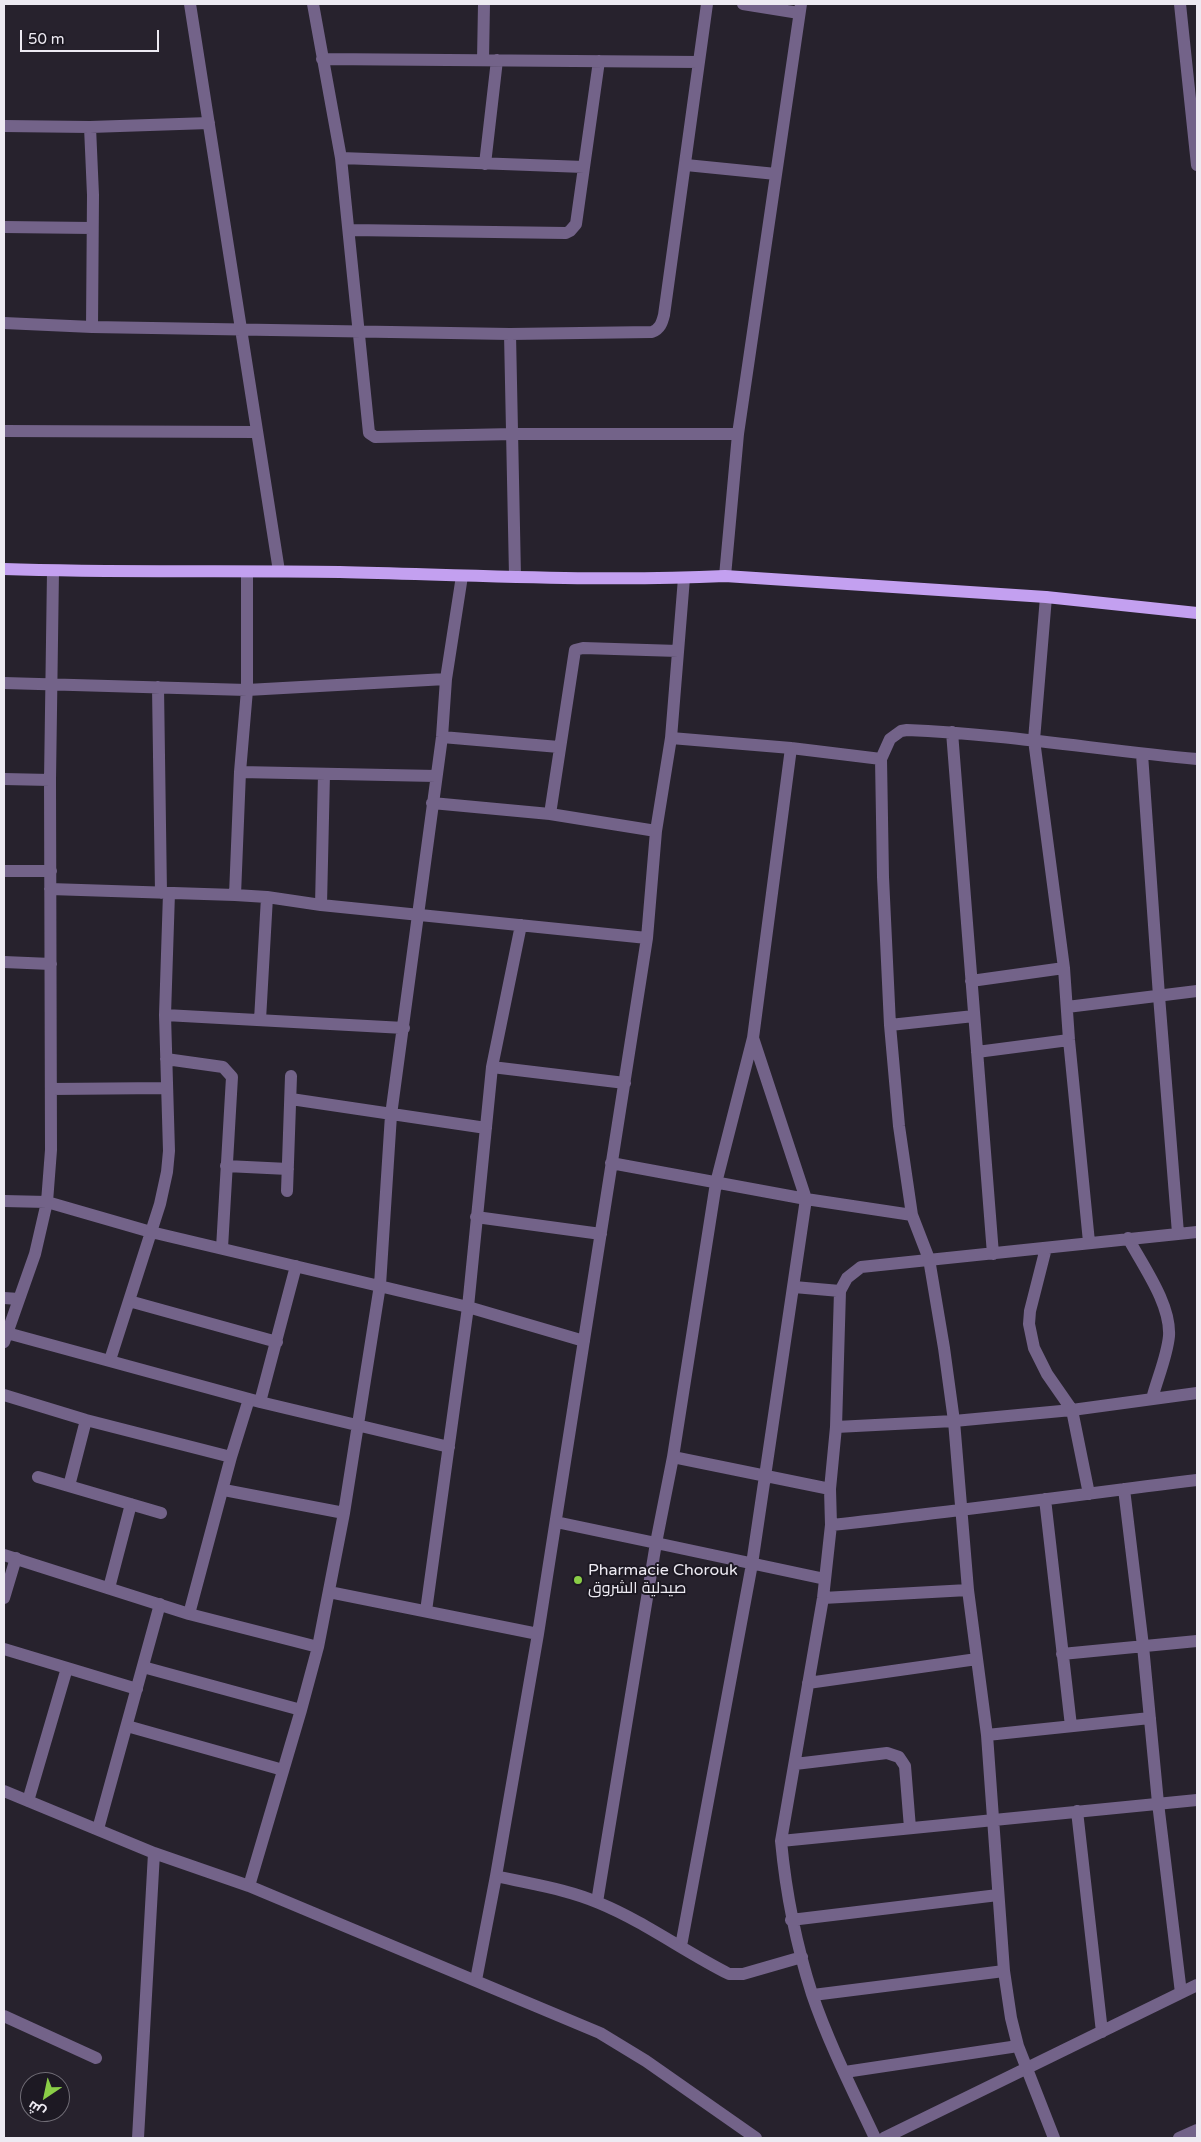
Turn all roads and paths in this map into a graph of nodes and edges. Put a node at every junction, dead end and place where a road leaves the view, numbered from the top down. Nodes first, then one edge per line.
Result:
1 (190, 4) edge
2 (313, 4) edge
3 (484, 4) edge
4 (707, 4) edge
5 (743, 4) edge
6 (1180, 4) edge
7 (800, 9) edge
8 (322, 60) junction
9 (483, 60) junction
10 (496, 60) junction
11 (599, 61) junction
12 (699, 62) junction
13 (209, 123) junction
14 (4, 126) edge
15 (90, 127) junction
16 (341, 158) junction
17 (485, 164) junction
18 (686, 165) junction
19 (1197, 165) edge
20 (584, 167) junction
21 (776, 174) junction
22 (4, 227) edge
23 (92, 228) junction
24 (350, 230) junction
25 (4, 323) edge
26 (92, 327) junction
27 (240, 328) junction
28 (359, 331) junction
29 (510, 334) junction
30 (4, 431) edge
31 (256, 432) junction
32 (513, 434) junction
33 (738, 434) junction
34 (4, 569) edge
35 (53, 571) junction
36 (279, 571) junction
37 (247, 572) junction
38 (462, 576) junction
39 (515, 576) junction
40 (724, 576) junction
41 (684, 578) junction
42 (1046, 597) junction
43 (1197, 614) edge
44 (678, 651) junction
45 (446, 679) junction
46 (4, 683) edge
47 (52, 683) junction
48 (158, 687) junction
49 (247, 690) junction
50 (952, 732) junction
51 (442, 737) junction
52 (671, 738) junction
53 (1034, 740) junction
54 (559, 747) junction
55 (791, 748) junction
56 (1142, 754) junction
57 (882, 759) junction
58 (1197, 759) edge
59 (240, 772) junction
60 (324, 774) junction
61 (436, 776) junction
62 (4, 779) edge
63 (50, 780) junction
64 (432, 803) junction
65 (550, 814) junction
66 (656, 830) junction
67 (4, 870) edge
68 (51, 871) junction
69 (50, 889) junction
70 (165, 893) junction
71 (235, 895) junction
72 (267, 897) junction
73 (321, 905) junction
74 (418, 915) junction
75 (521, 925) junction
76 (647, 938) junction
77 (4, 962) edge
78 (51, 964) junction
79 (1064, 968) junction
80 (971, 981) junction
81 (1197, 991) edge
82 (1158, 996) junction
83 (1067, 1007) junction
84 (165, 1015) junction
85 (974, 1016) junction
86 (260, 1020) junction
87 (890, 1025) junction
88 (404, 1028) junction
89 (753, 1038) junction
90 (1069, 1040) junction
91 (977, 1052) junction
92 (166, 1059) junction
93 (492, 1067) junction
94 (291, 1076) dead end
95 (625, 1083) junction
96 (167, 1088) junction
97 (51, 1089) junction
98 (291, 1099) junction
99 (391, 1114) junction
100 (486, 1128) junction
101 (611, 1163) junction
102 (226, 1166) junction
103 (288, 1169) junction
104 (716, 1183) junction
105 (288, 1191) dead end
106 (806, 1199) junction
107 (4, 1201) edge
108 (47, 1202) junction
109 (912, 1215) junction
110 (476, 1217) junction
111 (151, 1232) junction
112 (1197, 1232) edge
113 (1178, 1233) junction
114 (601, 1234) junction
115 (1128, 1238) junction
116 (1089, 1242) junction
117 (222, 1248) junction
118 (1046, 1248) junction
119 (993, 1254) junction
120 (929, 1259) junction
121 (296, 1266) junction
122 (380, 1285) junction
123 (794, 1287) junction
124 (840, 1291) junction
125 (4, 1298) edge
126 (19, 1299) junction
127 (129, 1301) junction
128 (468, 1307) junction
129 (5, 1337) edge
130 (584, 1341) junction
131 (277, 1342) junction
132 (110, 1360) junction
133 (1197, 1393) edge
134 (4, 1395) edge
135 (1152, 1399) junction
136 (255, 1401) junction
137 (1072, 1410) junction
138 (86, 1420) junction
139 (954, 1421) junction
140 (359, 1424) junction
141 (836, 1427) junction
142 (449, 1447) junction
143 (231, 1457) junction
144 (673, 1458) junction
145 (766, 1476) junction
146 (38, 1477) dead end
147 (1197, 1480) edge
148 (69, 1486) junction
149 (830, 1489) junction
150 (224, 1490) junction
151 (1124, 1490) junction
152 (1089, 1494) junction
153 (1044, 1499) junction
154 (131, 1504) junction
155 (960, 1512) junction
156 (161, 1513) dead end
157 (344, 1513) junction
158 (556, 1522) junction
159 (831, 1525) junction
160 (656, 1543) junction
161 (10, 1557) edge
162 (752, 1564) junction
163 (825, 1579) junction
164 (109, 1588) junction
165 (968, 1590) junction
166 (329, 1592) junction
167 (4, 1598) edge
168 (823, 1598) junction
169 (160, 1604) junction
170 (426, 1611) junction
171 (189, 1614) junction
172 (538, 1634) junction
173 (1197, 1641) edge
174 (1144, 1646) junction
175 (318, 1647) junction
176 (4, 1648) edge
177 (1062, 1654) junction
178 (977, 1660) junction
179 (143, 1667) junction
180 (67, 1668) junction
181 (808, 1683) junction
182 (137, 1689) junction
183 (302, 1710) junction
184 (1150, 1718) junction
185 (127, 1726) junction
186 (1071, 1726) junction
187 (987, 1735) junction
188 (795, 1764) junction
189 (284, 1770) junction
190 (4, 1791) edge
191 (1197, 1800) edge
192 (28, 1801) junction
193 (1158, 1803) junction
194 (1077, 1810) junction
195 (994, 1819) junction
196 (910, 1828) junction
197 (98, 1829) junction
198 (781, 1841) junction
199 (154, 1853) junction
200 (496, 1876) junction
201 (248, 1886) junction
202 (998, 1895) junction
203 (597, 1902) junction
204 (791, 1920) junction
205 (681, 1946) junction
206 (802, 1957) junction
207 (1004, 1971) junction
208 (476, 1980) junction
209 (1197, 1986) edge
210 (1181, 1993) junction
211 (813, 1995) junction
212 (4, 2016) edge
213 (1102, 2032) junction
214 (1018, 2046) junction
215 (96, 2058) dead end
216 (1027, 2067) junction
217 (845, 2072) junction
218 (1197, 2130) edge
219 (138, 2138) edge
220 (756, 2138) edge
221 (875, 2138) edge
222 (884, 2138) edge
223 (1054, 2138) edge
224 (1178, 2138) edge

1 - 13 street
2 - 8 street
3 - 9 street
4 - 12 street
5 - 7 street
6 - 19 street
7 - 21 street
8 - 9 street
8 - 16 street
9 - 10 street
10 - 11 street
10 - 17 street
11 - 12 street
11 - 20 street
12 - 18 street
13 - 15 street
13 - 27 street
14 - 15 street
15 - 23 street
16 - 17 street
16 - 24 street
17 - 20 street
18 - 21 street
18 - 29 street
20 - 24 street
21 - 33 street
22 - 23 street
23 - 26 street
24 - 28 street
25 - 26 street
26 - 27 street
27 - 28 street
27 - 31 street
28 - 29 street
28 - 32 street
29 - 32 street
30 - 31 street
31 - 36 street
32 - 33 street
32 - 39 street
33 - 40 street
34 - 35 main road
35 - 37 main road
35 - 47 street
36 - 37 main road
36 - 38 main road
37 - 49 street
38 - 39 main road
38 - 45 street
39 - 41 main road
40 - 41 main road
40 - 42 main road
41 - 44 street
42 - 43 main road
42 - 53 street
44 - 52 street
44 - 54 street
45 - 49 street
45 - 51 street
46 - 47 street
47 - 48 street
47 - 63 street
48 - 49 street
48 - 70 street
49 - 59 street
50 - 53 street
50 - 57 street
50 - 80 street
51 - 54 street
51 - 61 street
52 - 55 street
52 - 66 street
53 - 56 street
53 - 79 street
54 - 65 street
55 - 57 street
55 - 89 street
56 - 58 street
56 - 82 street
57 - 87 street
59 - 60 street
59 - 71 street
60 - 61 street
60 - 73 street
61 - 64 street
62 - 63 street
63 - 68 street
64 - 65 street
64 - 74 street
65 - 66 street
66 - 76 street
67 - 68 street
68 - 69 street
69 - 70 street
69 - 78 street
70 - 71 street
70 - 84 street
71 - 72 street
72 - 73 street
72 - 86 street
73 - 74 street
74 - 75 street
74 - 88 street
75 - 76 street
75 - 93 street
76 - 95 street
77 - 78 street
78 - 97 street
79 - 80 street
79 - 83 street
80 - 85 street
81 - 82 street
82 - 83 street
82 - 113 street
83 - 90 street
84 - 86 street
84 - 92 street
85 - 87 street
85 - 91 street
86 - 88 street
87 - 109 street
88 - 99 street
89 - 104 street
89 - 106 street
90 - 91 street
90 - 116 street
91 - 119 street
92 - 96 street
92 - 102 street
93 - 95 street
93 - 100 street
94 - 98 street
95 - 101 street
96 - 97 street
96 - 111 street
97 - 108 street
98 - 99 street
98 - 103 street
99 - 100 street
99 - 122 street
100 - 110 street
101 - 104 street
101 - 114 street
102 - 103 street
102 - 117 street
103 - 105 street
104 - 106 street
104 - 144 street
106 - 109 street
106 - 123 street
107 - 108 street
108 - 111 street
108 - 126 street
109 - 120 street
110 - 114 street
110 - 128 street
111 - 117 street
111 - 127 street
112 - 113 street
113 - 115 street
114 - 130 street
115 - 116 street
115 - 135 street
116 - 118 street
117 - 121 street
118 - 119 street
118 - 137 street
119 - 120 street
120 - 124 street
120 - 139 street
121 - 122 street
121 - 131 street
122 - 128 street
122 - 140 street
123 - 124 street
123 - 145 street
124 - 141 street
125 - 126 street
126 - 129 street
127 - 131 street
127 - 132 street
128 - 130 street
128 - 142 street
129 - 132 street
130 - 158 street
131 - 136 street
132 - 136 street
133 - 135 street
134 - 138 street
135 - 137 street
136 - 140 street
136 - 143 street
137 - 139 street
137 - 152 street
138 - 143 street
138 - 148 street
139 - 141 street
139 - 155 street
140 - 142 street
140 - 157 street
141 - 149 street
142 - 170 street
143 - 150 street
144 - 145 street
144 - 160 street
145 - 149 street
145 - 162 street
146 - 148 street
147 - 151 street
148 - 154 street
149 - 159 street
150 - 157 street
150 - 171 street
151 - 152 street
151 - 174 street
152 - 153 street
153 - 155 street
153 - 177 street
154 - 156 street
154 - 164 street
155 - 159 street
155 - 165 street
157 - 166 street
158 - 160 street
158 - 172 street
159 - 163 street
160 - 162 street
160 - 203 street
161 - 164 street
161 - 167 street
162 - 163 street
162 - 205 street
163 - 168 street
164 - 169 street
165 - 168 street
165 - 178 street
166 - 170 street
166 - 175 street
168 - 181 street
169 - 171 street
169 - 179 street
170 - 172 street
171 - 175 street
172 - 200 street
173 - 174 street
174 - 177 street
174 - 184 street
175 - 183 street
176 - 180 street
177 - 186 street
178 - 181 street
178 - 187 street
179 - 182 street
179 - 183 street
180 - 182 street
180 - 192 street
181 - 188 street
182 - 185 street
183 - 189 street
184 - 186 street
184 - 193 street
185 - 189 street
185 - 197 street
186 - 187 street
187 - 195 street
188 - 196 street
188 - 198 street
189 - 201 street
190 - 192 street
191 - 193 street
192 - 197 street
193 - 194 street
193 - 210 street
194 - 195 street
194 - 213 street
195 - 196 street
195 - 202 street
196 - 198 street
197 - 199 street
198 - 204 street
199 - 201 street
199 - 219 street
200 - 203 street
200 - 208 street
201 - 208 street
202 - 204 street
202 - 207 street
203 - 205 street
204 - 206 street
205 - 206 street
206 - 211 street
207 - 211 street
207 - 214 street
208 - 220 street
209 - 210 street
210 - 213 street
211 - 217 street
212 - 215 street
213 - 216 street
214 - 216 street
214 - 217 street
216 - 222 street
216 - 223 street
217 - 221 street
218 - 224 street

